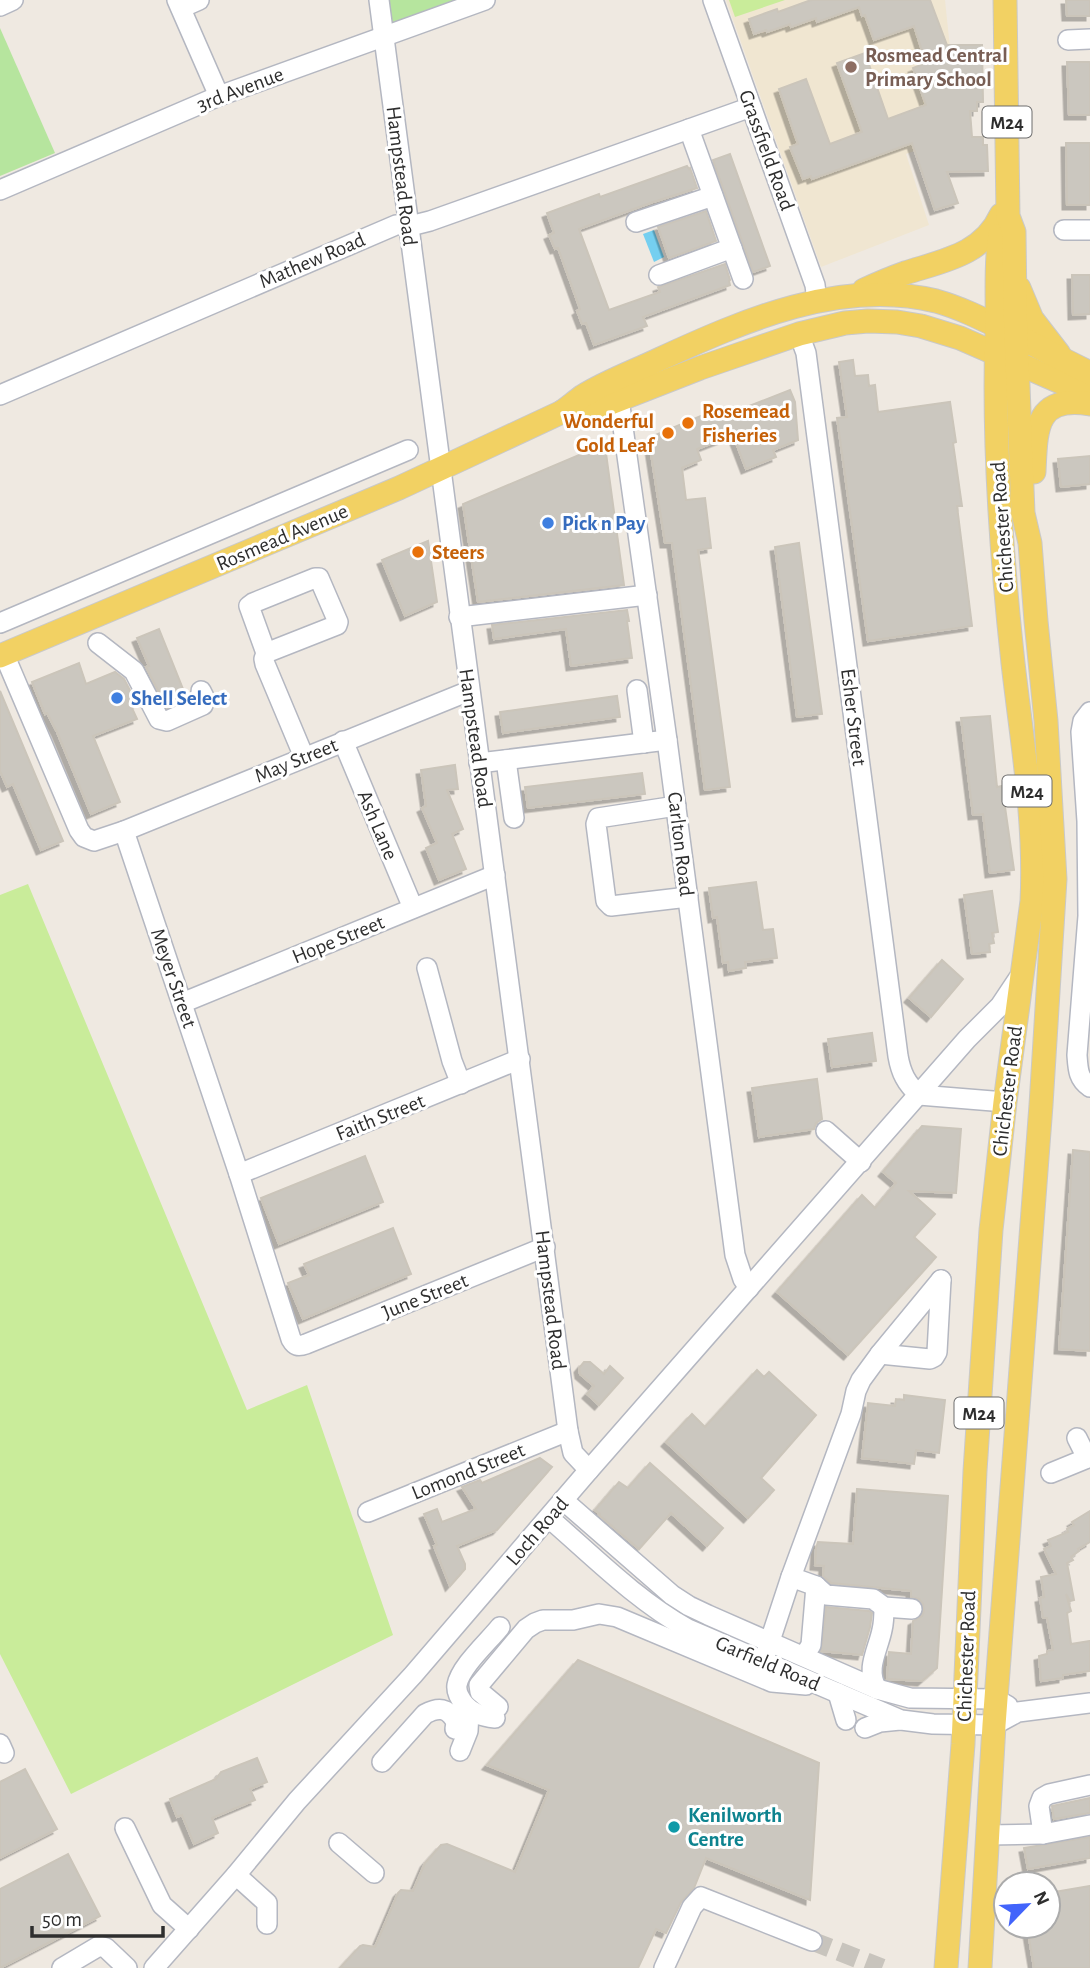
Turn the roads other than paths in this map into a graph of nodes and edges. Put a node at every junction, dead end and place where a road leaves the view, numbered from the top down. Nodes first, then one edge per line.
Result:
1 (13, 0) edge
2 (379, 0) edge
3 (485, 0) edge
4 (713, 0) edge
5 (1005, 0) edge
6 (186, 3) edge
7 (0, 6) edge
8 (384, 36) junction
9 (1090, 39) edge
10 (1068, 40) dead end
11 (219, 96) junction
12 (751, 107) junction
13 (689, 129) junction
14 (0, 190) edge
15 (713, 196) junction
16 (1008, 209) junction
17 (636, 222) dead end
18 (408, 225) junction
19 (1064, 230) dead end
20 (1090, 230) edge
21 (732, 248) junction
22 (1013, 261) junction
23 (659, 275) dead end
24 (743, 279) dead end
25 (855, 295) junction
26 (817, 301) junction
27 (1007, 331) junction
28 (799, 334) junction
29 (707, 338) junction
30 (996, 354) junction
31 (1063, 359) junction
32 (1018, 363) junction
33 (1090, 373) edge
34 (0, 395) edge
35 (1090, 395) edge
36 (619, 399) junction
37 (1090, 404) edge
38 (562, 412) junction
39 (408, 450) dead end
40 (440, 469) junction
41 (1030, 543) junction
42 (187, 545) junction
43 (198, 572) junction
44 (647, 595) junction
45 (459, 617) junction
46 (0, 623) edge
47 (98, 643) dead end
48 (266, 653) junction
49 (2, 655) edge
50 (637, 690) dead end
51 (201, 691) dead end
52 (469, 691) junction
53 (1090, 712) edge
54 (667, 740) junction
55 (343, 741) junction
56 (645, 743) junction
57 (304, 757) junction
58 (506, 760) junction
59 (479, 762) junction
60 (676, 806) junction
61 (514, 818) dead end
62 (124, 831) junction
63 (495, 875) junction
64 (688, 897) junction
65 (413, 908) junction
66 (1089, 915) edge
67 (428, 968) dead end
68 (1023, 972) junction
69 (182, 1003) junction
70 (520, 1059) junction
71 (461, 1084) junction
72 (1089, 1086) edge
73 (919, 1094) junction
74 (1005, 1102) junction
75 (826, 1131) dead end
76 (860, 1162) junction
77 (239, 1174) junction
78 (545, 1247) junction
79 (749, 1288) junction
80 (306, 1344) joint
81 (880, 1354) dead end
82 (568, 1431) junction
83 (1077, 1438) dead end
84 (1088, 1457) edge
85 (589, 1470) junction
86 (1051, 1473) dead end
87 (563, 1500) junction
88 (368, 1512) dead end
89 (549, 1518) junction
90 (791, 1577) junction
91 (816, 1586) junction
92 (884, 1607) junction
93 (912, 1609) dead end
94 (500, 1628) dead end
95 (770, 1642) junction
96 (804, 1656) junction
97 (764, 1661) junction
98 (816, 1684) junction
99 (877, 1689) junction
100 (838, 1693) junction
101 (965, 1699) junction
102 (996, 1699) junction
103 (1090, 1703) edge
104 (469, 1708) junction
105 (1018, 1712) junction
106 (846, 1720) dead end
107 (901, 1720) junction
108 (963, 1724) junction
109 (994, 1725) junction
110 (865, 1728) dead end
111 (455, 1729) dead end
112 (460, 1751) dead end
113 (382, 1762) dead end
114 (1090, 1785) edge
115 (1090, 1825) edge
116 (125, 1828) dead end
117 (1043, 1833) junction
118 (988, 1835) junction
119 (338, 1843) dead end
120 (374, 1873) dead end
121 (236, 1875) junction
122 (267, 1924) dead end
123 (188, 1929) junction
124 (812, 1941) tunnel mouth
125 (62, 1968) edge
126 (127, 1968) edge
127 (154, 1968) edge
128 (664, 1968) edge
129 (946, 1968) edge
130 (980, 1968) edge

1 - 7 street
2 - 8 street, Hampstead Road
3 - 8 street, 3rd Avenue
4 - 12 street, Grassfield Road
5 - 16 main road, Chichester Road / M24
6 - 11 street
8 - 11 street, 3rd Avenue
8 - 18 street, Hampstead Road
9 - 10 street
11 - 14 street, 3rd Avenue
12 - 13 street, Mathew Road
12 - 26 street, Grassfield Road
13 - 15 street
13 - 18 street, Mathew Road
15 - 17 street
15 - 21 street
16 - 22 main road, Chichester Road / M24
16 - 25 main road
16 - 27 main road, Chichester Road / M24
18 - 34 street, Mathew Road
18 - 40 street, Hampstead Road
19 - 20 street
21 - 23 street
21 - 24 street
22 - 27 main road, Chichester Road / M24
22 - 31 main road
25 - 26 main road, Rosmead Avenue
25 - 27 main road, Rosmead Avenue
26 - 29 main road, Rosmead Avenue
27 - 30 main road, Chichester Road / M24
27 - 31 main road, Rosmead Avenue
27 - 32 main road, Chichester Road / M24
28 - 29 main road
28 - 30 main road, Rosmead Avenue
28 - 36 main road, Rosmead Avenue
28 - 73 street, Esher Street
29 - 38 main road, Rosmead Avenue
30 - 32 main road, Rosmead Avenue
30 - 68 main road, Chichester Road / M24
31 - 33 main road, Rosmead Avenue
32 - 35 main road, Rosmead Avenue
32 - 41 main road, Chichester Road / M24
36 - 38 main road, Rosmead Avenue
36 - 44 street, Carlton Road
37 - 41 main road
38 - 40 main road, Rosmead Avenue
39 - 42 street
40 - 43 main road, Rosmead Avenue
40 - 45 street, Hampstead Road
41 - 102 main road, Chichester Road / M24
42 - 43 street
42 - 46 street
43 - 49 main road, Rosmead Avenue
44 - 45 street
44 - 54 street, Carlton Road
45 - 52 street, Hampstead Road
47 - 51 street
48 - 48 street
48 - 57 street
49 - 62 street
50 - 56 street
52 - 55 street, May Street
52 - 59 street, Hampstead Road
53 - 66 street
54 - 56 street
54 - 60 street, Carlton Road
55 - 57 street, May Street
55 - 65 street, Ash Lane
56 - 58 street
57 - 62 street, May Street
58 - 59 street
58 - 61 street
59 - 63 street, Hampstead Road
60 - 64 street, Carlton Road
60 - 64 street
62 - 69 street, Meyer Street
63 - 65 street, Hope Street
63 - 70 street, Hampstead Road
64 - 79 street, Carlton Road
65 - 69 street, Hope Street
66 - 72 street
67 - 71 street
68 - 73 street, Loch Road
68 - 74 main road, Chichester Road / M24
69 - 77 street, Meyer Street
70 - 71 street, Faith Street
70 - 78 street, Hampstead Road
71 - 77 street, Faith Street
73 - 74 street
73 - 76 street, Loch Road
74 - 101 main road, Chichester Road / M24
75 - 76 street
76 - 79 street, Loch Road
77 - 80 street, Meyer Street
78 - 80 street, June Street
78 - 82 street, Hampstead Road
79 - 85 street, Loch Road
81 - 90 street
82 - 85 street, Hampstead Road
82 - 88 street, Lomond Street
83 - 84 street
84 - 86 street
85 - 87 street, Loch Road
87 - 89 street, Loch Road
87 - 95 street, Garfield Road
89 - 97 street, Garfield Road
89 - 121 street, Loch Road
90 - 91 street
90 - 95 street
91 - 92 street
91 - 96 street
92 - 93 street
92 - 99 street
94 - 104 street
95 - 96 street, Garfield Road
95 - 97 street
96 - 99 street, Garfield Road
97 - 98 street, Garfield Road
98 - 100 street, Garfield Road
98 - 104 street
99 - 101 street, Garfield Road
100 - 106 street
100 - 107 street, Garfield Road
101 - 102 street, Garfield Road
101 - 108 main road, Chichester Road / M24
102 - 105 street
102 - 109 main road, Chichester Road / M24
103 - 105 street
104 - 112 street
105 - 109 street
107 - 108 street, Garfield Road
107 - 110 street
108 - 109 street, Garfield Road
108 - 129 main road, Chichester Road / M24
109 - 118 main road, Chichester Road / M24
111 - 113 street
114 - 117 street
115 - 117 street
116 - 123 street
117 - 118 street
118 - 130 main road, Chichester Road / M24
119 - 120 street
121 - 122 street
121 - 123 street, Loch Road
123 - 127 street, Loch Road
124 - 128 street
125 - 126 street

